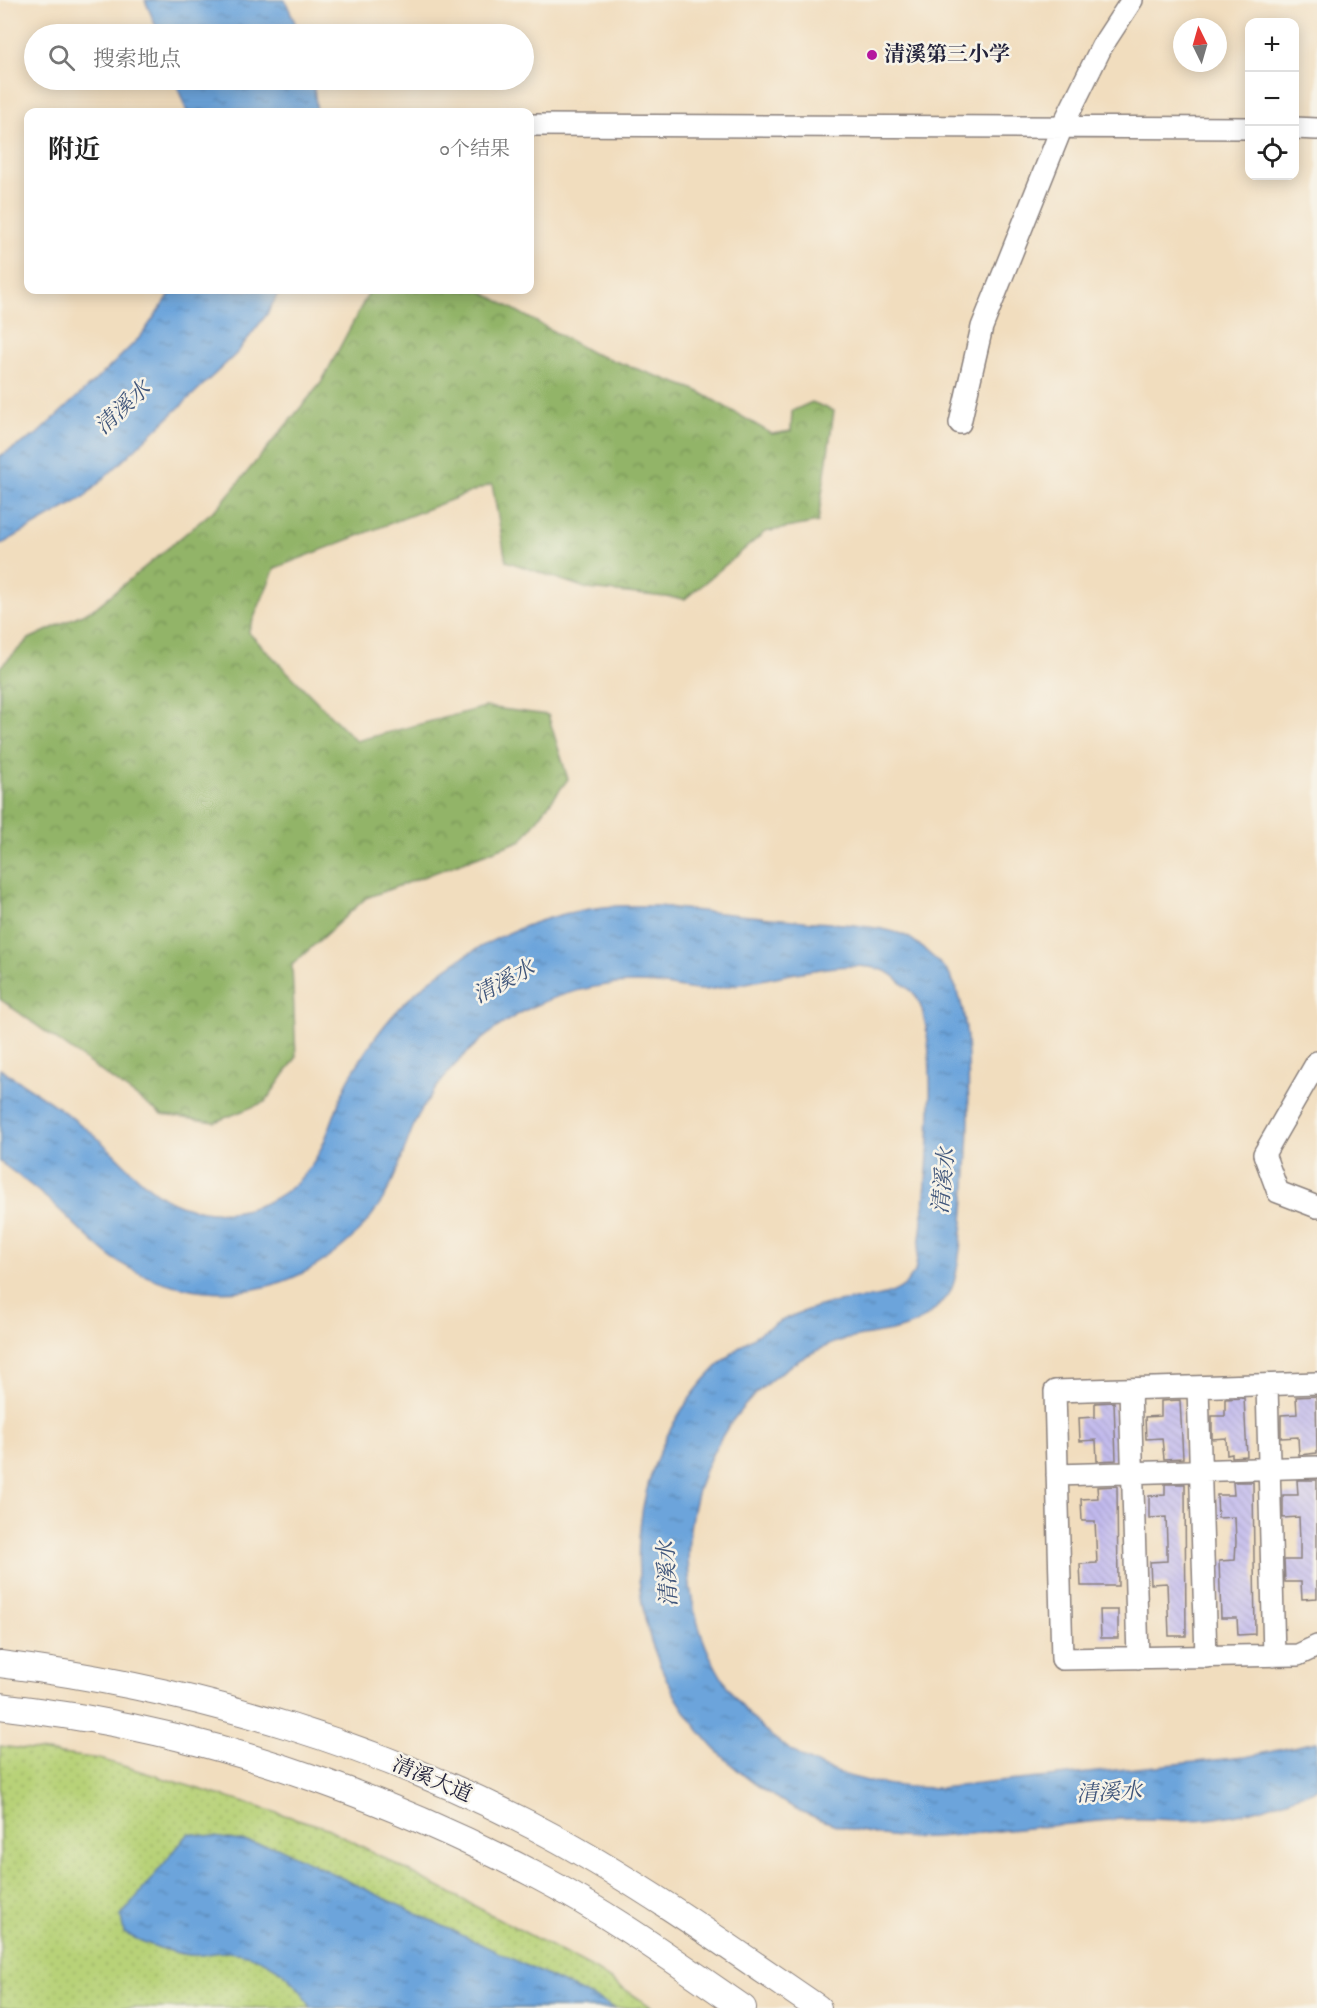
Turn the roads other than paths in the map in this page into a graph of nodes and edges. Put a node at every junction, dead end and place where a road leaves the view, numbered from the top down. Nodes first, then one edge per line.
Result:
1 (1132, 0) edge
2 (534, 125) edge
3 (1062, 127) junction
4 (1245, 128) edge
5 (1299, 128) edge
6 (1317, 129) edge
7 (960, 423) dead end
8 (1317, 1062) edge
9 (1317, 1207) edge
10 (1317, 1383) edge
11 (1267, 1385) junction
12 (1198, 1387) junction
13 (1130, 1389) junction
14 (1317, 1467) edge
15 (1269, 1468) junction
16 (1201, 1470) junction
17 (1133, 1472) junction
18 (1057, 1475) junction
19 (1317, 1646) edge
20 (1274, 1656) junction
21 (1206, 1657) junction
22 (1138, 1658) junction
23 (0, 1664) edge
24 (0, 1706) edge
25 (743, 2008) edge
26 (818, 2008) edge

1 - 3 street
2 - 3 street
3 - 4 street
3 - 7 street
5 - 6 street
8 - 9 street
10 - 11 street
11 - 12 street
11 - 15 street
12 - 13 street
12 - 16 street
13 - 17 street
13 - 18 street
14 - 15 street
15 - 16 street
15 - 20 street
16 - 17 street
16 - 21 street
17 - 18 street
17 - 22 street
18 - 22 street
19 - 20 street
20 - 21 street
21 - 22 street
23 - 26 main road, 清溪大道
24 - 25 main road, 清溪大道

